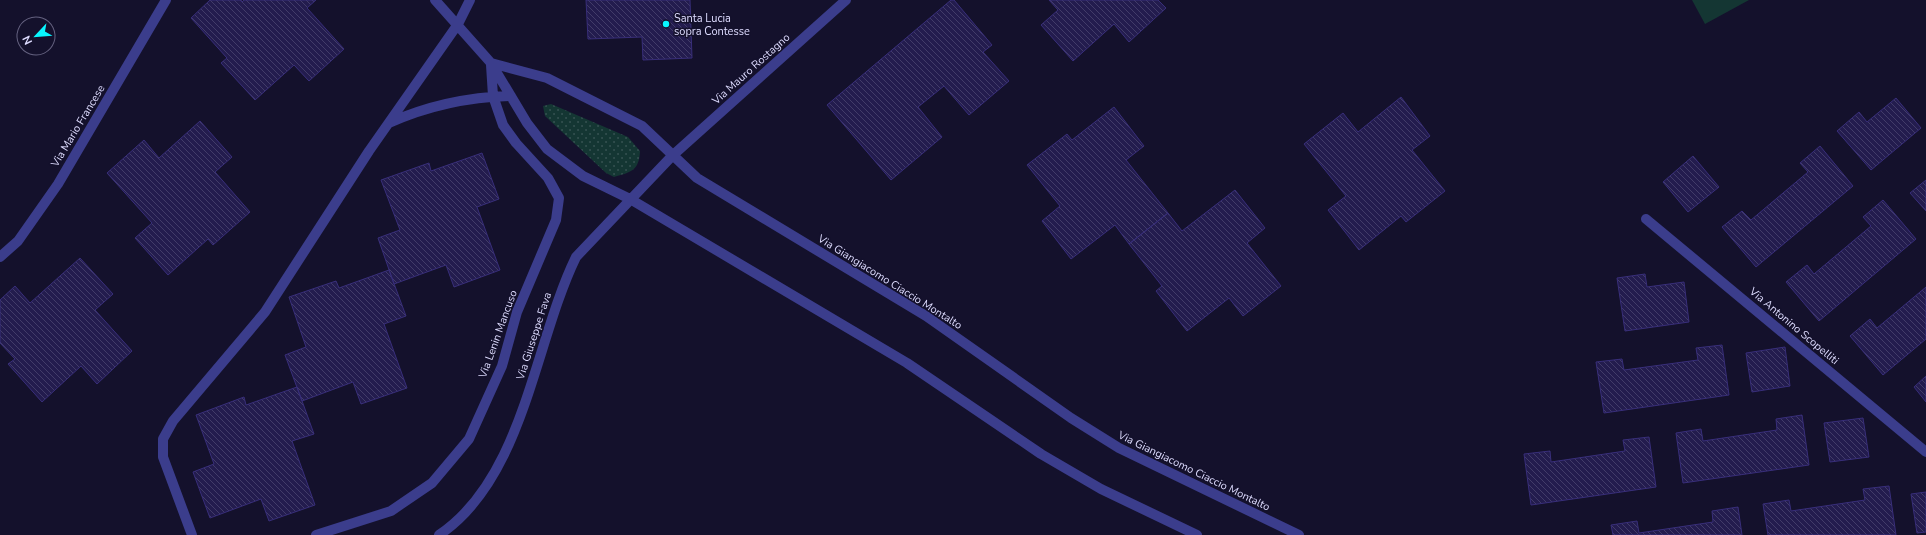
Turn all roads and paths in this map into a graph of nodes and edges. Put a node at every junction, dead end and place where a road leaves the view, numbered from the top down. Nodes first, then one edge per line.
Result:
1 (166, 0) edge
2 (435, 0) edge
3 (470, 0) edge
4 (846, 0) edge
5 (458, 24) junction
6 (491, 63) junction
7 (493, 96) junction
8 (511, 96) junction
9 (389, 123) junction
10 (672, 156) junction
11 (630, 199) junction
12 (1646, 219) dead end
13 (0, 257) edge
14 (1926, 452) edge
15 (192, 535) edge
16 (316, 535) edge
17 (439, 535) edge
18 (1197, 535) edge
19 (1300, 535) edge

1 - 13 street, Via Mario Francese
2 - 5 street
3 - 5 street
4 - 10 street, Via Mauro Rostagno
5 - 6 street
5 - 9 street
6 - 7 street, Via Lenin Mancuso
6 - 8 street
6 - 10 street, Via Giangiacomo Ciaccio Montalto
7 - 8 street
7 - 9 street
7 - 16 street, Via Lenin Mancuso
8 - 11 street
9 - 15 street
10 - 11 street, Via Giuseppe Fava
10 - 19 street, Via Giangiacomo Ciaccio Montalto
11 - 17 street, Via Giuseppe Fava
11 - 18 street
12 - 14 street, Via Antonino Scopelliti

